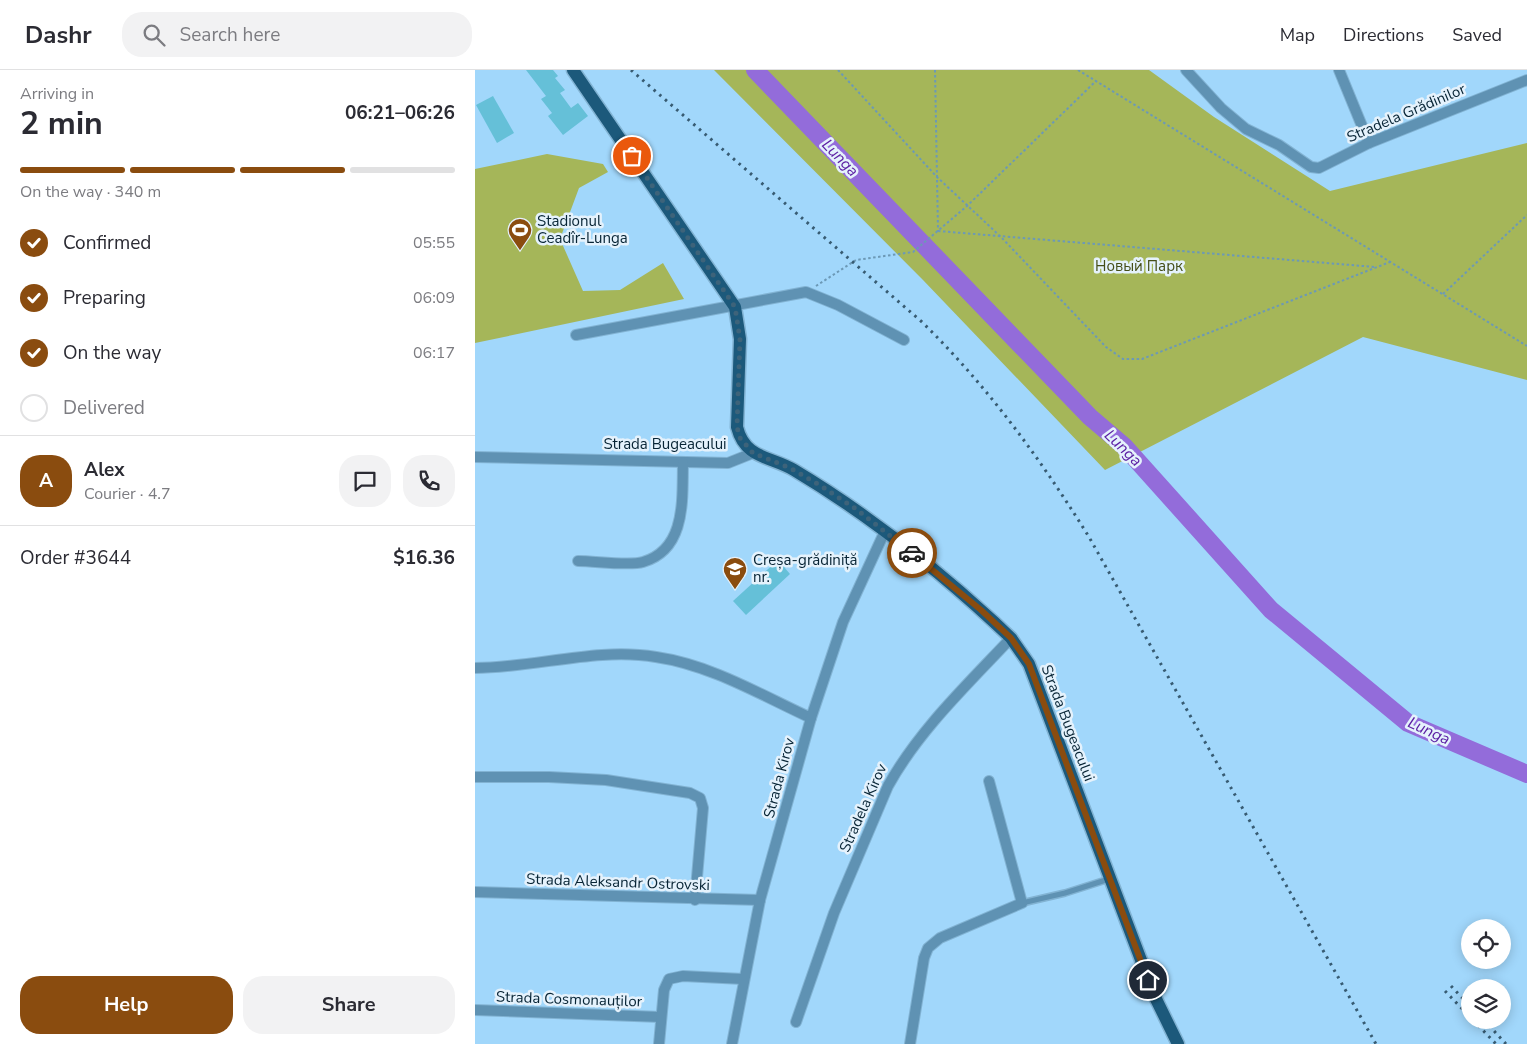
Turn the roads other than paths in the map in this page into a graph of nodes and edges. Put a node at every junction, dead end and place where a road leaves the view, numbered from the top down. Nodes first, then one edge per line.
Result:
1 (573, 70) edge
2 (1186, 70) edge
3 (1339, 70) edge
4 (1527, 80) edge
5 (1369, 143) junction
6 (735, 307) junction
7 (576, 335) dead end
8 (904, 340) dead end
9 (753, 453) junction
10 (475, 457) edge
11 (683, 463) junction
12 (885, 531) junction
13 (578, 561) dead end
14 (1011, 638) junction
15 (475, 668) edge
16 (811, 718) junction
17 (475, 778) edge
18 (989, 781) dead end
19 (1109, 879) junction
20 (475, 892) edge
21 (695, 900) junction
22 (761, 900) junction
23 (1023, 903) junction
24 (743, 979) junction
25 (475, 1010) edge
26 (661, 1017) junction
27 (796, 1022) dead end
28 (659, 1044) edge
29 (732, 1044) edge
30 (909, 1044) edge
31 (1178, 1044) edge

1 - 6 main road
2 - 5 street, Stradela Grădinilor
3 - 5 street
4 - 5 street, Stradela Grădinilor
6 - 7 street
6 - 8 street
6 - 9 main road
9 - 11 street, Strada Bugeacului
9 - 12 main road, Strada Bugeacului
10 - 11 street, Strada Bugeacului
11 - 13 street
12 - 14 main road, Strada Bugeacului
12 - 16 street, Strada Kirov
14 - 19 main road, Strada Bugeacului
14 - 27 street, Stradela Kirov
15 - 16 street
16 - 22 street, Strada Kirov
17 - 21 street
18 - 23 street
19 - 23 lane
19 - 31 main road, Strada Bugeacului
20 - 21 street, Strada Aleksandr Ostrovski
21 - 22 street, Strada Aleksandr Ostrovski
22 - 24 street, Strada Kirov
23 - 30 street
24 - 26 street, Strada Cosmonauților
24 - 29 street, Strada Kirov
25 - 26 street, Strada Cosmonauților
26 - 28 street, Strada Cosmonauților

